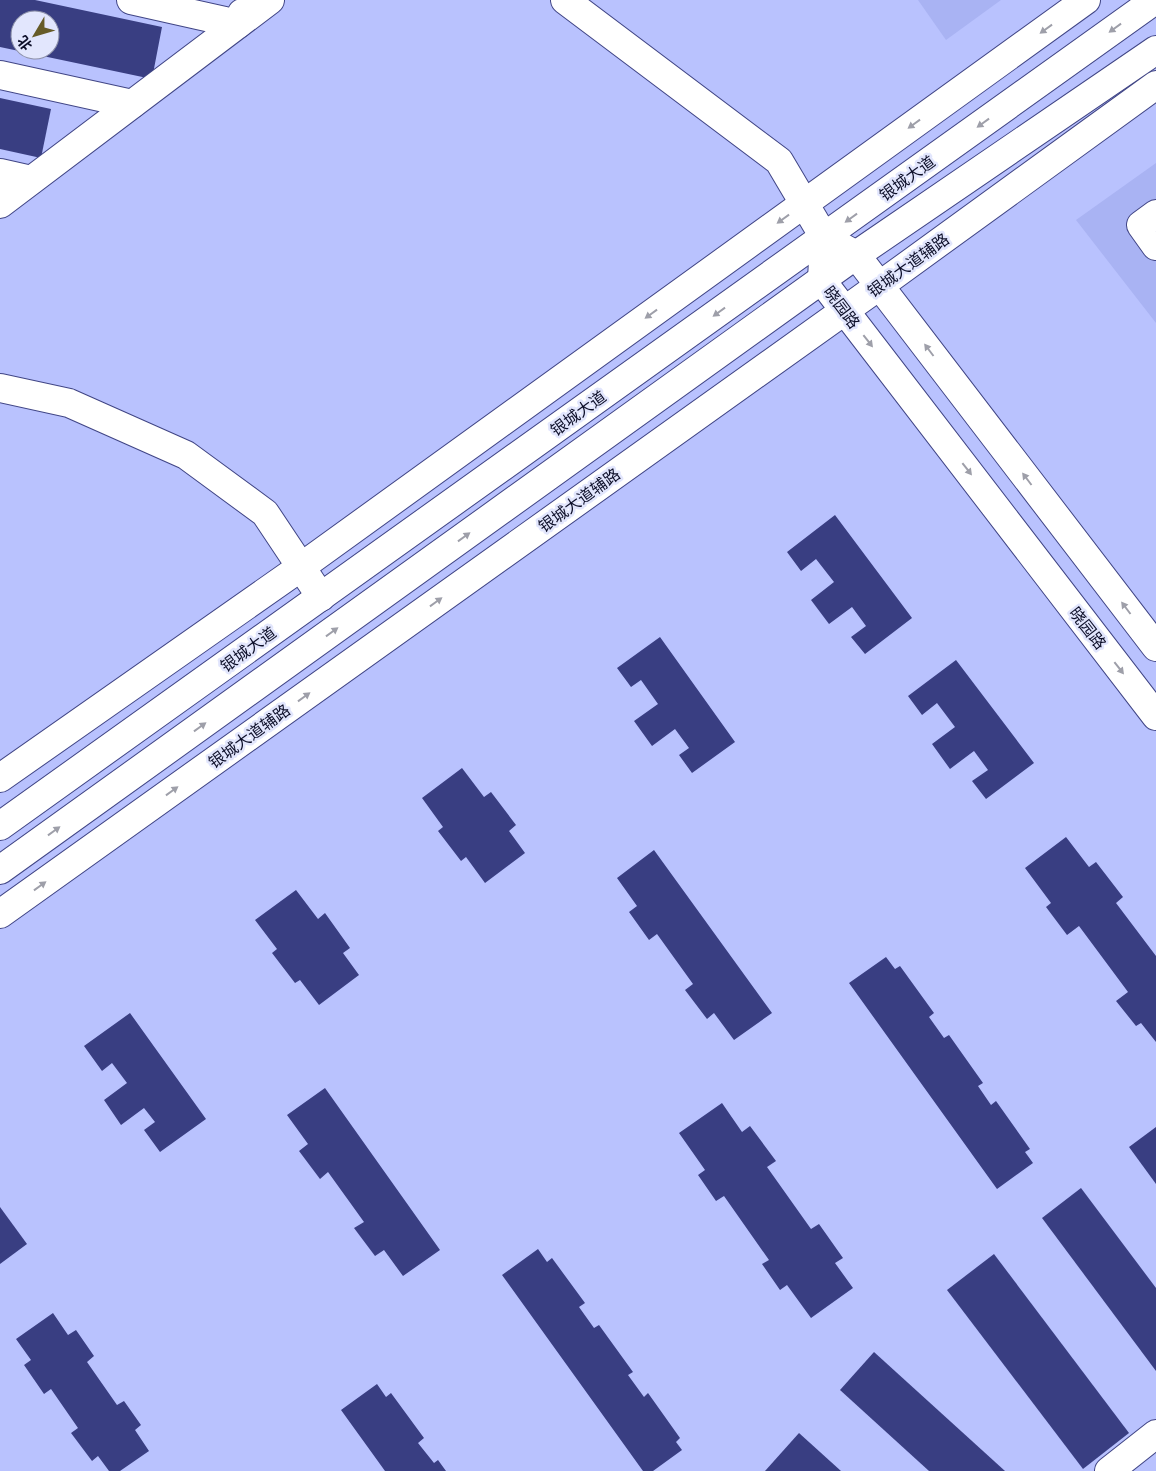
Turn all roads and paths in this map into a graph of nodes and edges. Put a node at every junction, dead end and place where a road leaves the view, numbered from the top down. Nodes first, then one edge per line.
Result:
1 (131, 0) edge
2 (270, 0) edge
3 (565, 0) edge
4 (1086, 0) edge
5 (1155, 0) edge
6 (242, 12) edge
7 (1156, 50) edge
8 (0, 74) edge
9 (1156, 85) edge
10 (132, 104) junction
11 (0, 173) edge
12 (31, 180) junction
13 (0, 204) edge
14 (804, 204) junction
15 (1156, 214) edge
16 (824, 237) junction
17 (1156, 246) edge
18 (856, 255) junction
19 (822, 281) junction
20 (879, 286) junction
21 (845, 310) junction
22 (0, 388) edge
23 (301, 568) junction
24 (320, 597) junction
25 (1156, 647) edge
26 (1156, 716) edge
27 (1, 776) edge
28 (24, 809) junction
29 (0, 826) edge
30 (0, 870) edge
31 (0, 914) edge
32 (1156, 1434) edge
33 (1122, 1467) edge

1 - 6 street
2 - 6 street
3 - 14 street
4 -> 14 street
5 -> 16 street, 银城大道
6 - 10 street
7 - 18 street, 银城大道
8 - 10 street
9 - 20 street, 银城大道辅路
10 - 12 street
11 - 12 street
12 - 13 street
14 - 16 street
14 -> 23 street
15 - 17 street
16 - 18 street
16 - 19 street, 晓园路
16 -> 24 street, 银城大道
18 - 19 street, 银城大道
18 - 20 street
19 - 21 street, 晓园路
30 -> 19 street, 银城大道
20 - 21 street, 银城大道辅路
25 -> 20 street
21 -> 26 street, 晓园路
31 -> 21 street, 银城大道辅路
22 - 23 street
23 - 24 street
23 - 27 street
24 - 28 street, 银城大道
27 - 28 street
28 - 29 street, 银城大道
32 - 33 street

